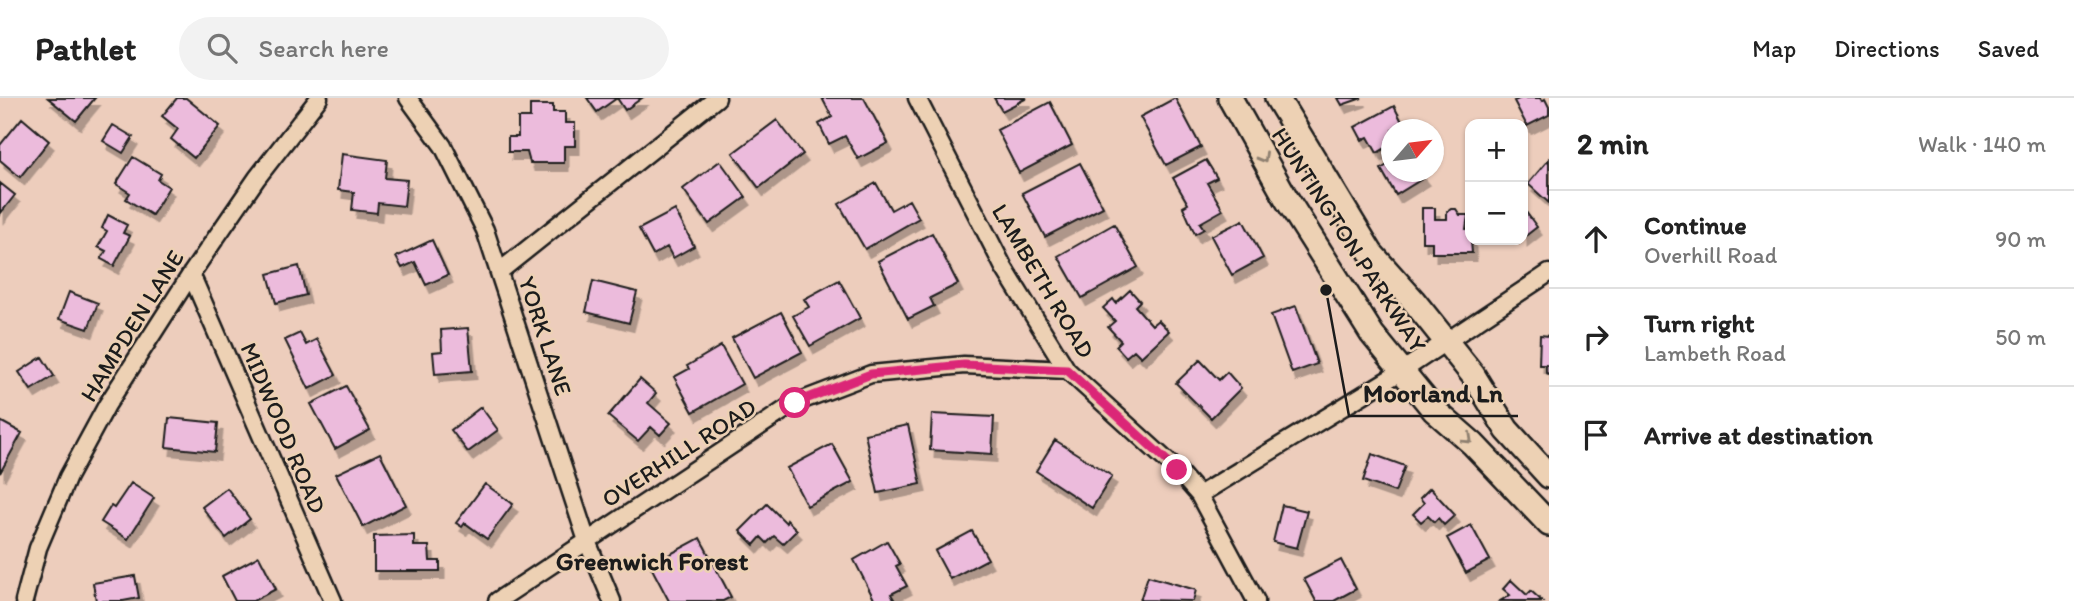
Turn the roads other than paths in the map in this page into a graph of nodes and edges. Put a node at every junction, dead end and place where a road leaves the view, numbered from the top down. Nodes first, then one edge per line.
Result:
1 (319, 98) edge
2 (408, 98) edge
3 (718, 98) edge
4 (917, 98) edge
5 (1230, 98) edge
6 (1277, 98) edge
7 (500, 271) junction
8 (1549, 273) edge
9 (191, 274) junction
10 (1447, 343) junction
11 (1067, 370) junction
12 (1402, 371) junction
13 (1549, 476) edge
14 (1199, 495) junction
15 (1549, 524) edge
16 (586, 541) junction
17 (24, 601) edge
18 (333, 601) edge
19 (497, 601) edge
20 (612, 601) edge
21 (1256, 601) edge

1 - 9 street, HAMPDEN LANE
2 - 7 street, YORK LANE
3 - 7 street
4 - 11 street, LAMBETH ROAD
5 -> 12 street, HUNTINGTON PARKWAY
6 - 10 street, HUNTINGTON PARKWAY
7 - 16 street, YORK LANE
8 - 10 street
9 - 17 street, HAMPDEN LANE
9 - 18 street, MIDWOOD ROAD
10 - 12 street
10 - 13 street, HUNTINGTON PARKWAY
11 - 14 street, LAMBETH ROAD
11 - 16 street, OVERHILL ROAD
12 - 14 street
12 -> 15 street, HUNTINGTON PARKWAY
14 - 21 street, LAMBETH ROAD
16 - 19 street, OVERHILL ROAD
16 - 20 street, YORK LANE

